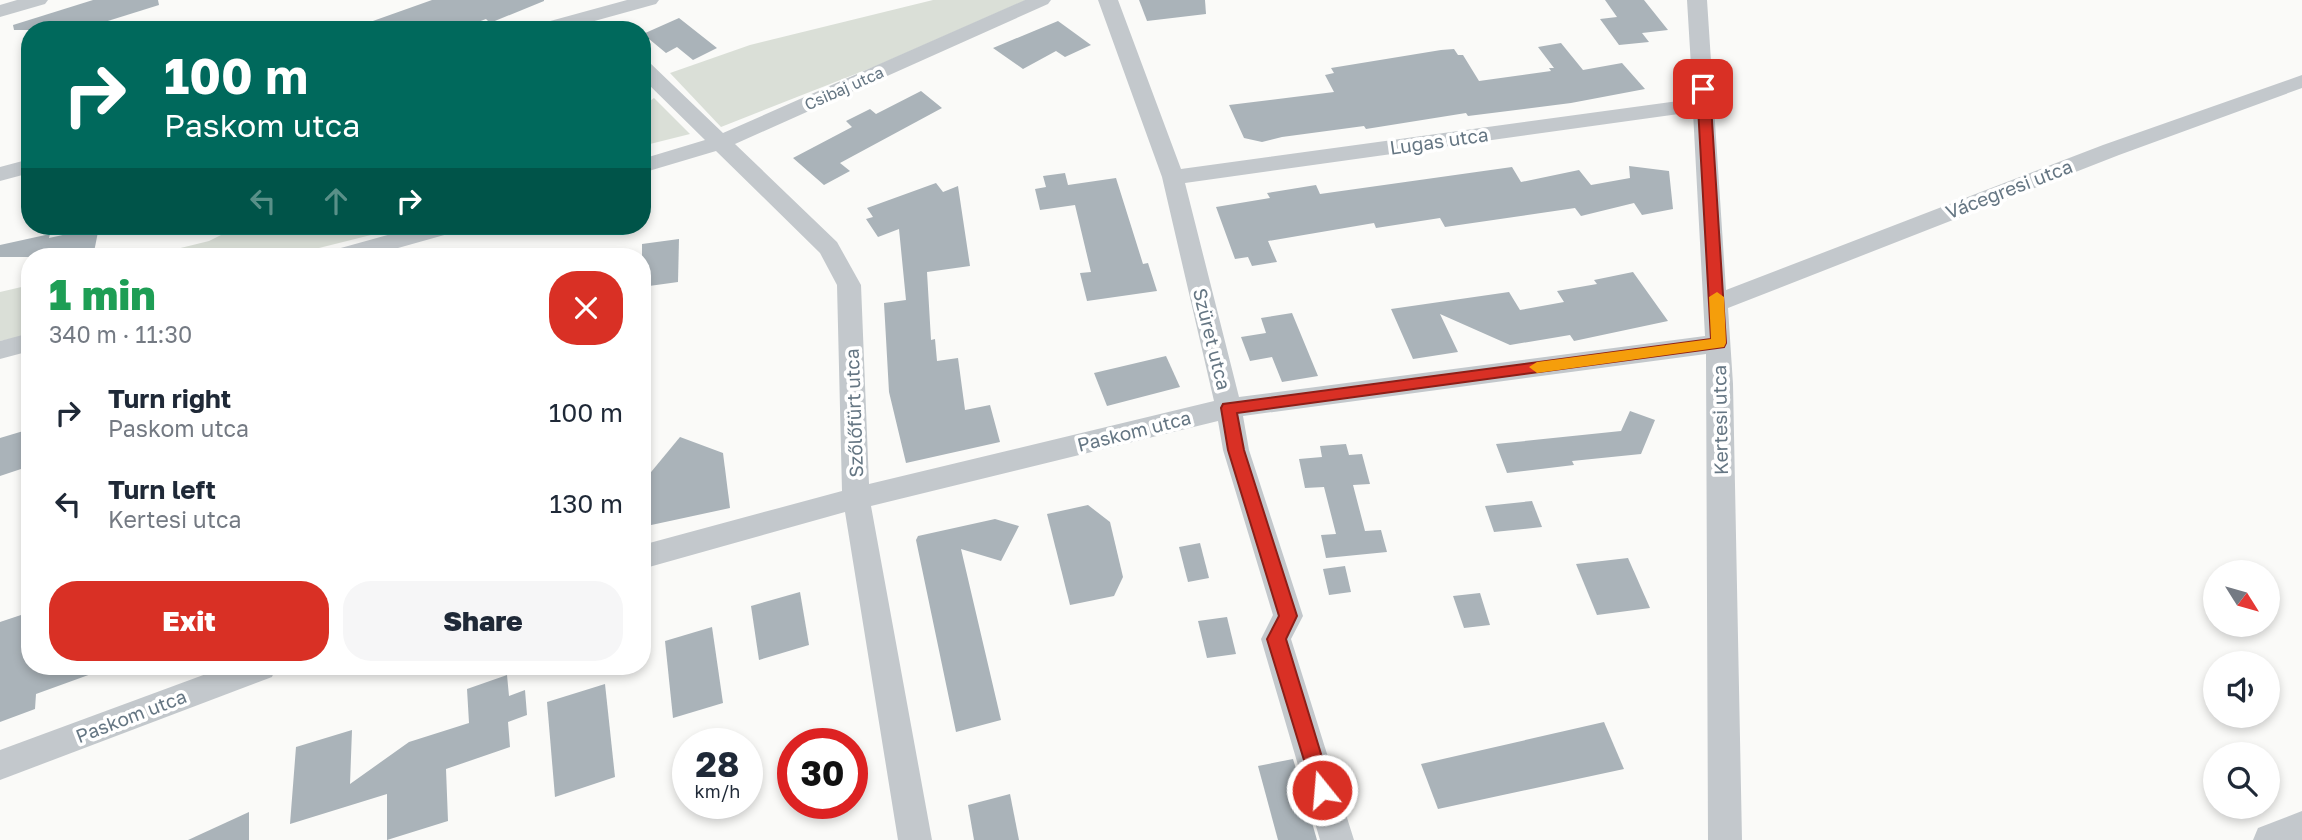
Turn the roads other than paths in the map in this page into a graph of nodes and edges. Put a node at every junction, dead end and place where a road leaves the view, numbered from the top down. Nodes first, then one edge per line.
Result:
1 (38, 0) edge
2 (573, 0) edge
3 (649, 0) edge
4 (1041, 0) edge
5 (1108, 0) edge
6 (1697, 0) edge
7 (0, 11) edge
8 (596, 21) edge
9 (602, 21) edge
10 (651, 75) edge
11 (2302, 81) edge
12 (1704, 104) junction
13 (722, 142) junction
14 (651, 163) edge
15 (21, 168) edge
16 (0, 174) edge
17 (1173, 177) junction
18 (415, 235) edge
19 (370, 248) edge
20 (1717, 303) junction
21 (1719, 343) junction
22 (21, 345) edge
23 (0, 351) edge
24 (1229, 408) junction
25 (856, 498) junction
26 (651, 555) edge
27 (240, 675) edge
28 (0, 765) edge
29 (2302, 827) edge
30 (915, 840) edge
31 (1338, 840) edge
32 (1725, 840) edge
33 (2270, 840) edge

1 - 7 street
2 - 8 street
3 - 9 street
4 - 13 street, Csibaj utca
5 - 17 street, Szüret utca
6 - 12 street, Kertesi utca
10 - 13 street, Szőlőfürt utca
11 - 20 street, Vácegresi utca
12 - 17 street, Lugas utca
12 - 20 street, Kertesi utca
13 - 14 street, Csibaj utca
13 - 25 street, Szőlőfürt utca
15 - 16 street
17 - 24 street, Szüret utca
18 - 19 street
20 - 21 street, Kertesi utca
21 - 24 street, Paskom utca
21 - 32 street, Kertesi utca
22 - 23 street
24 - 25 street, Paskom utca
24 - 31 street, Szüret utca
25 - 26 street, Paskom utca
25 - 30 street, Szőlőfürt utca
27 - 28 street, Paskom utca
29 - 33 street

